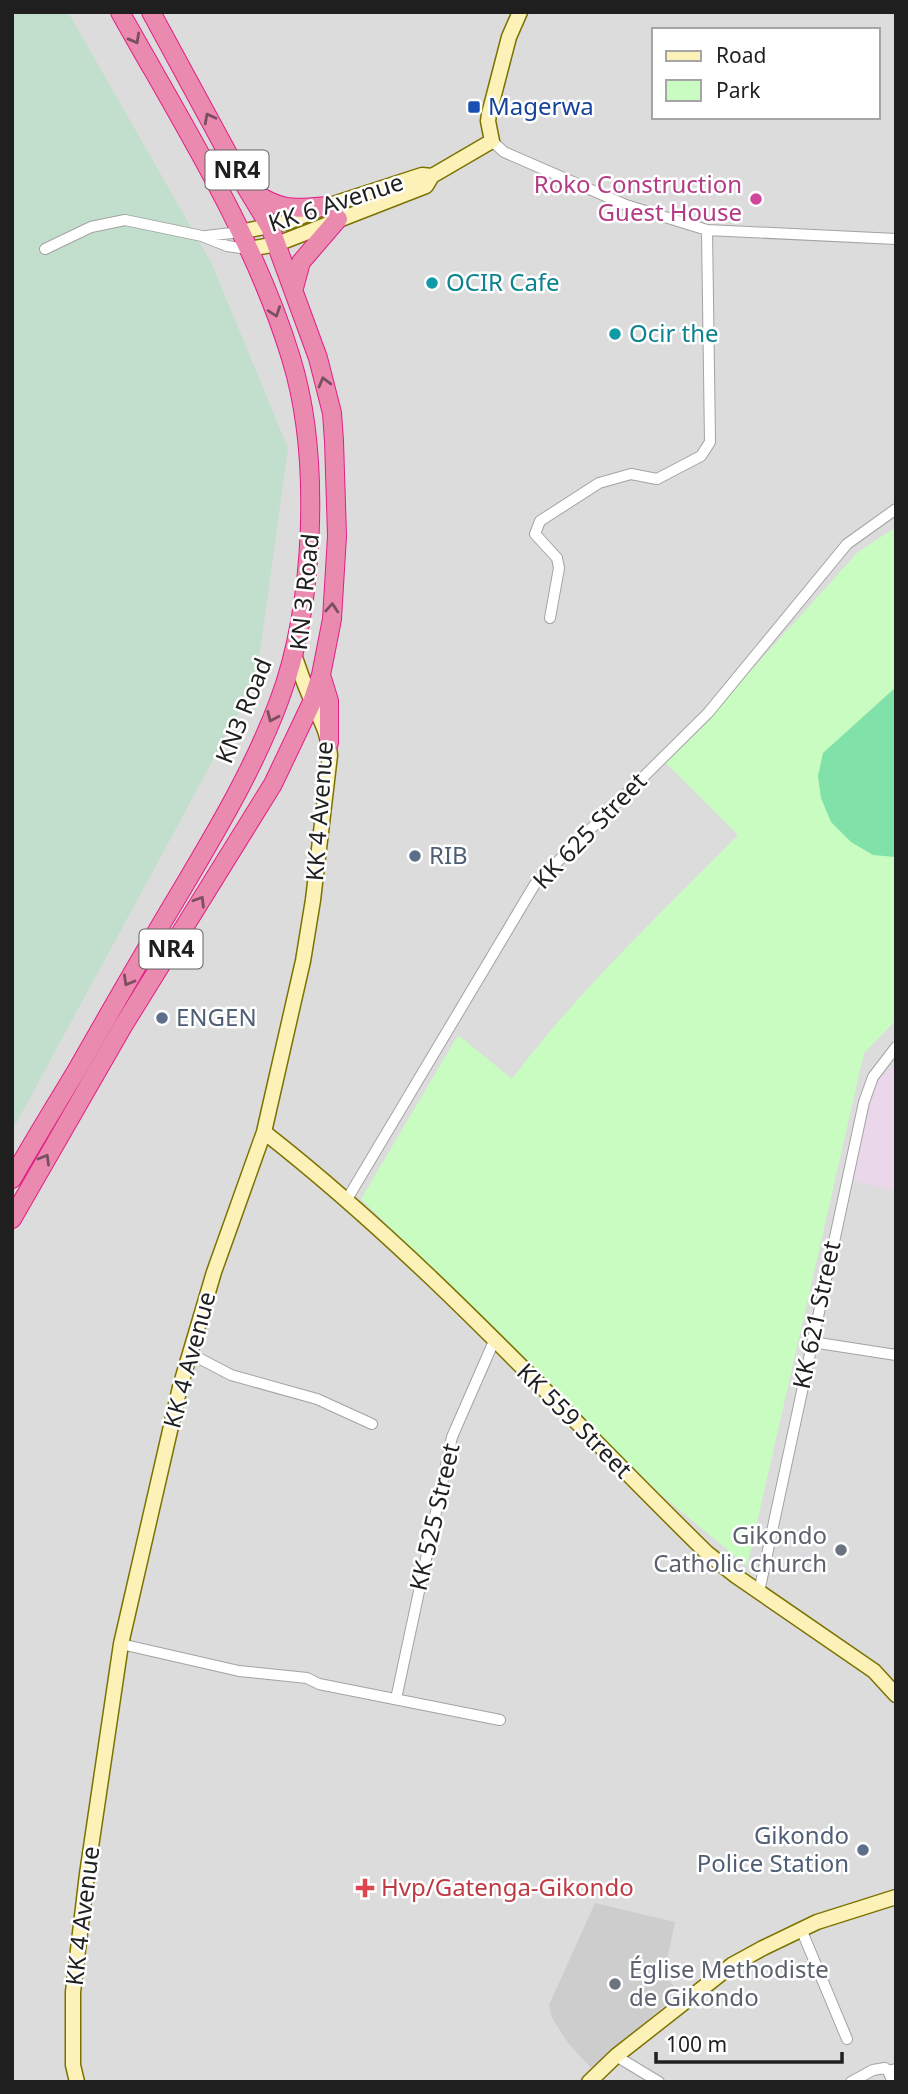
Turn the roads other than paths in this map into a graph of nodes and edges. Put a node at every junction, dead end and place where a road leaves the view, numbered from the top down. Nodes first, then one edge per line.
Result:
1 (120, 12) edge
2 (151, 12) edge
3 (520, 12) edge
4 (492, 141) junction
5 (246, 187) junction
6 (333, 213) junction
7 (270, 227) junction
8 (707, 230) junction
9 (240, 232) junction
10 (202, 236) junction
11 (896, 239) edge
12 (277, 244) junction
13 (45, 249) dead end
14 (249, 249) junction
15 (294, 288) junction
16 (896, 509) edge
17 (550, 618) dead end
18 (293, 652) junction
19 (321, 675) junction
20 (312, 702) junction
21 (298, 733) junction
22 (328, 736) junction
23 (896, 1047) edge
24 (264, 1132) junction
25 (12, 1179) edge
26 (346, 1201) junction
27 (12, 1219) edge
28 (494, 1341) junction
29 (812, 1342) junction
30 (191, 1354) junction
31 (896, 1355) edge
32 (372, 1423) dead end
33 (759, 1592) junction
34 (121, 1644) junction
35 (896, 1695) edge
36 (396, 1699) junction
37 (500, 1720) dead end
38 (896, 1897) edge
39 (801, 1929) junction
40 (847, 2039) dead end
41 (616, 2056) junction
42 (892, 2070) edge
43 (77, 2082) edge
44 (589, 2082) edge
45 (659, 2082) edge
46 (851, 2082) edge
47 (893, 2082) edge

1 -> 9 highway, KN3 Road
5 -> 2 highway, KN 3 Road / NR4
3 - 4 main road
4 - 6 main road, KK 6 Avenue
4 - 8 street
5 - 6 highway
5 - 7 highway, KN 3 Road / NR4
6 - 7 main road, KK 6 Avenue
6 - 12 main road, KK 6 Avenue
6 - 15 highway
7 - 9 main road, KK 6 Avenue
7 - 12 highway, KN 3 Road / NR4
8 - 11 street
8 - 17 street
9 - 10 street
9 - 14 highway, KN3 Road
10 - 13 street
10 - 14 street
12 - 14 main road, KK 6 Avenue
12 - 15 highway, KN 3 Road / NR4
14 -> 18 highway, KN3 Road / NR4
19 -> 15 highway, KN 3 Road / NR4
16 - 26 street, KK 625 Street
18 - 20 main road, KK 4 Avenue
18 -> 25 highway, KN3 Road / NR4
19 - 20 highway, KN 3 Road / NR4
19 - 22 highway
20 - 21 highway, KN 3 Road / NR4
20 - 22 main road, KK 4 Avenue
21 - 22 highway
27 -> 21 highway, KN 3 Road / NR4
22 - 24 main road, KK 4 Avenue
23 - 29 street, KK 621 Street
24 - 26 main road, KK 559 Street
24 - 30 main road, KK 4 Avenue
26 - 28 main road, KK 559 Street
28 - 33 main road, KK 559 Street
28 - 36 street, KK 525 Street
29 - 31 street
29 - 33 street, KK 621 Street
30 - 32 street
30 - 34 main road, KK 4 Avenue
33 - 35 main road, KK 559 Street
34 - 36 street
34 - 43 main road, KK 4 Avenue
36 - 37 street
38 - 39 main road
39 - 40 street
39 - 41 main road
41 - 44 main road
41 - 45 street
42 - 46 street
42 - 47 street

